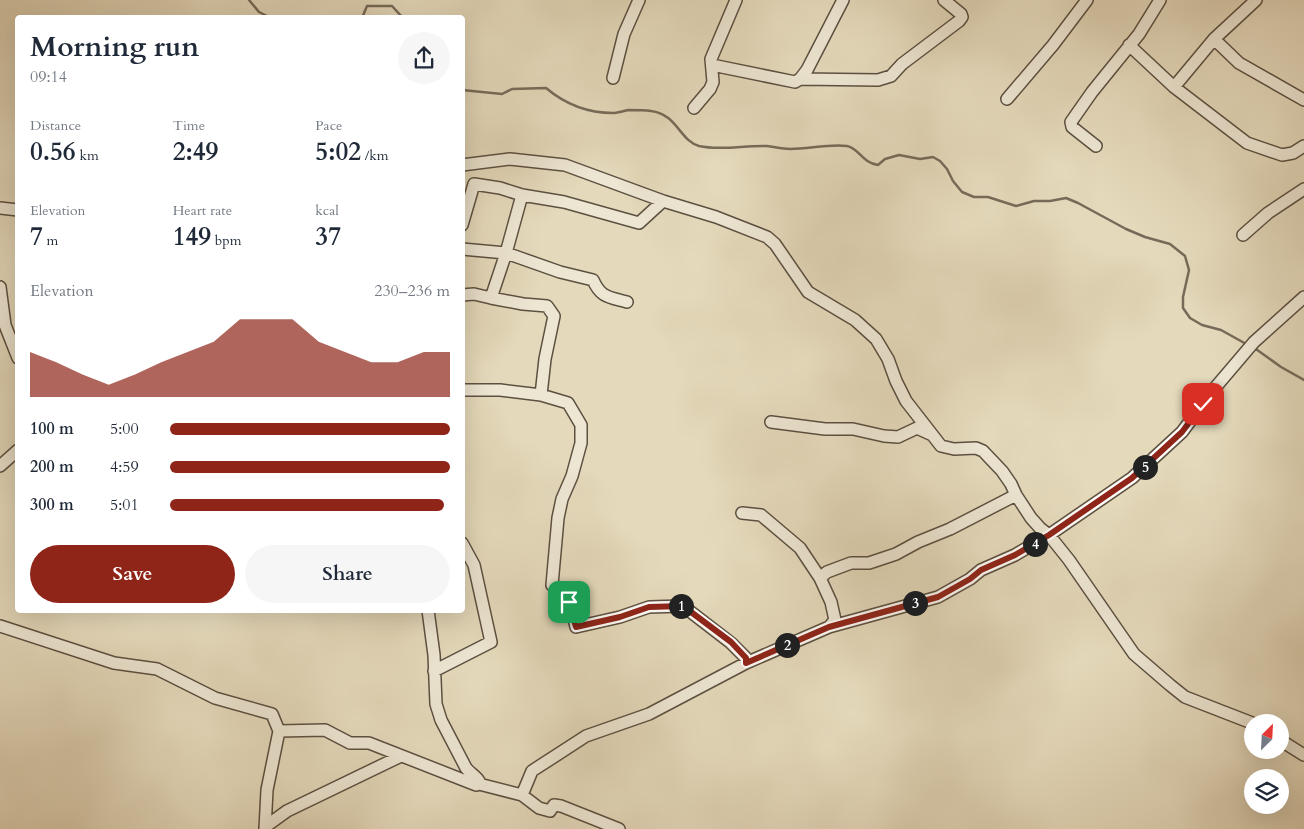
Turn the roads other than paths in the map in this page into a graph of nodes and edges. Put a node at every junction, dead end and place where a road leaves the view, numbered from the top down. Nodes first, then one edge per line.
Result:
1 (639, 0) edge
2 (736, 0) edge
3 (843, 0) edge
4 (944, 0) edge
5 (1087, 0) edge
6 (1160, 0) edge
7 (1256, 0) edge
8 (1214, 39) junction
9 (1129, 45) junction
10 (712, 65) junction
11 (613, 78) dead end
12 (800, 79) junction
13 (1174, 87) junction
14 (1007, 99) dead end
15 (1304, 100) edge
16 (694, 108) dead end
17 (1096, 146) dead end
18 (1304, 146) edge
19 (465, 165) edge
20 (1302, 194) edge
21 (522, 195) junction
22 (663, 202) junction
23 (0, 208) edge
24 (15, 210) edge
25 (465, 215) edge
26 (1243, 235) dead end
27 (465, 249) edge
28 (506, 253) junction
29 (0, 288) edge
30 (465, 295) edge
31 (1304, 297) edge
32 (491, 298) junction
33 (627, 302) dead end
34 (15, 350) edge
35 (465, 390) edge
36 (541, 395) junction
37 (771, 422) dead end
38 (935, 437) junction
39 (15, 453) edge
40 (0, 466) edge
41 (1016, 495) junction
42 (742, 513) dead end
43 (1049, 535) junction
44 (465, 549) edge
45 (820, 578) junction
46 (428, 613) edge
47 (0, 626) edge
48 (829, 627) junction
49 (746, 663) junction
50 (434, 671) junction
51 (1244, 720) edge
52 (279, 730) junction
53 (1289, 746) edge
54 (1304, 755) edge
55 (400, 756) junction
56 (479, 784) junction
57 (522, 795) junction
58 (265, 828) edge
59 (619, 829) edge

1 - 11 street
2 - 10 street
3 - 12 street
4 - 12 street
5 - 14 street
6 - 9 street
7 - 8 street
8 - 13 street
8 - 15 street
9 - 13 street
9 - 17 street
10 - 12 street
10 - 16 street
13 - 18 street
19 - 22 street
20 - 26 street
21 - 22 street
21 - 25 street
21 - 28 street
22 - 38 street
23 - 24 street
27 - 28 street
28 - 32 street
28 - 33 street
29 - 34 street
30 - 32 street
31 - 43 street
32 - 36 street
35 - 36 street
36 - 49 street
37 - 38 street
38 - 41 street
39 - 40 street
41 - 43 street
41 - 45 street
42 - 45 street
43 - 48 street
43 - 51 street
44 - 50 street
45 - 48 street
46 - 50 street
47 - 52 street
48 - 49 street
49 - 57 street
50 - 56 street
52 - 55 street
52 - 58 street
53 - 54 street
55 - 56 street
55 - 58 street
56 - 57 street
57 - 59 street

